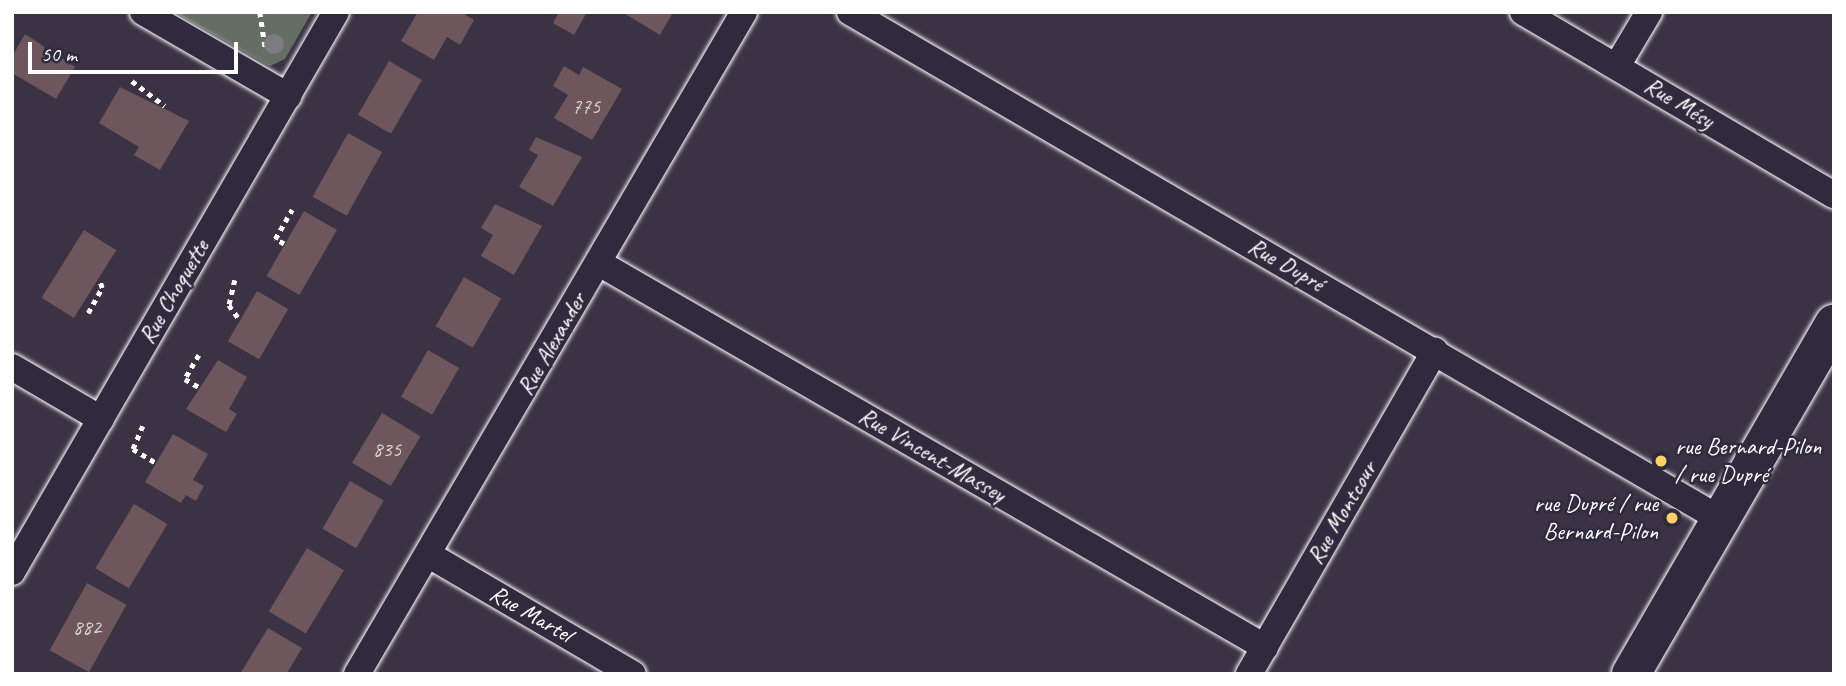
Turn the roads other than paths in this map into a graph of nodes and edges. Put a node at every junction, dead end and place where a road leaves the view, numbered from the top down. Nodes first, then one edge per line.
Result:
1 (144, 12) edge
2 (336, 12) edge
3 (744, 12) edge
4 (850, 12) edge
5 (1524, 12) edge
6 (1648, 12) edge
7 (1617, 66) junction
8 (288, 96) junction
9 (1834, 195) edge
10 (598, 263) junction
11 (1834, 324) edge
12 (1435, 351) junction
13 (12, 367) edge
14 (101, 419) junction
15 (1720, 519) junction
16 (429, 555) junction
17 (12, 572) edge
18 (1265, 647) junction
19 (358, 674) edge
20 (633, 674) edge
21 (1249, 674) edge
22 (1631, 674) edge

1 - 8 street
2 - 8 street, Rue Choquette
3 - 10 street, Rue Alexander
4 - 12 street, Rue Dupré
5 - 7 street, Rue Mésy
6 - 7 street
7 - 9 street, Rue Mésy
8 - 14 street, Rue Choquette
10 - 16 street, Rue Alexander
10 - 18 street, Rue Vincent-Massey
11 - 15 main road
12 - 15 street, Rue Dupré
12 - 18 street, Rue Montcour
13 - 14 street
14 - 17 street, Rue Choquette
15 - 22 main road
16 - 19 street, Rue Alexander
16 - 20 street, Rue Martel
18 - 21 street, Rue Montcour

